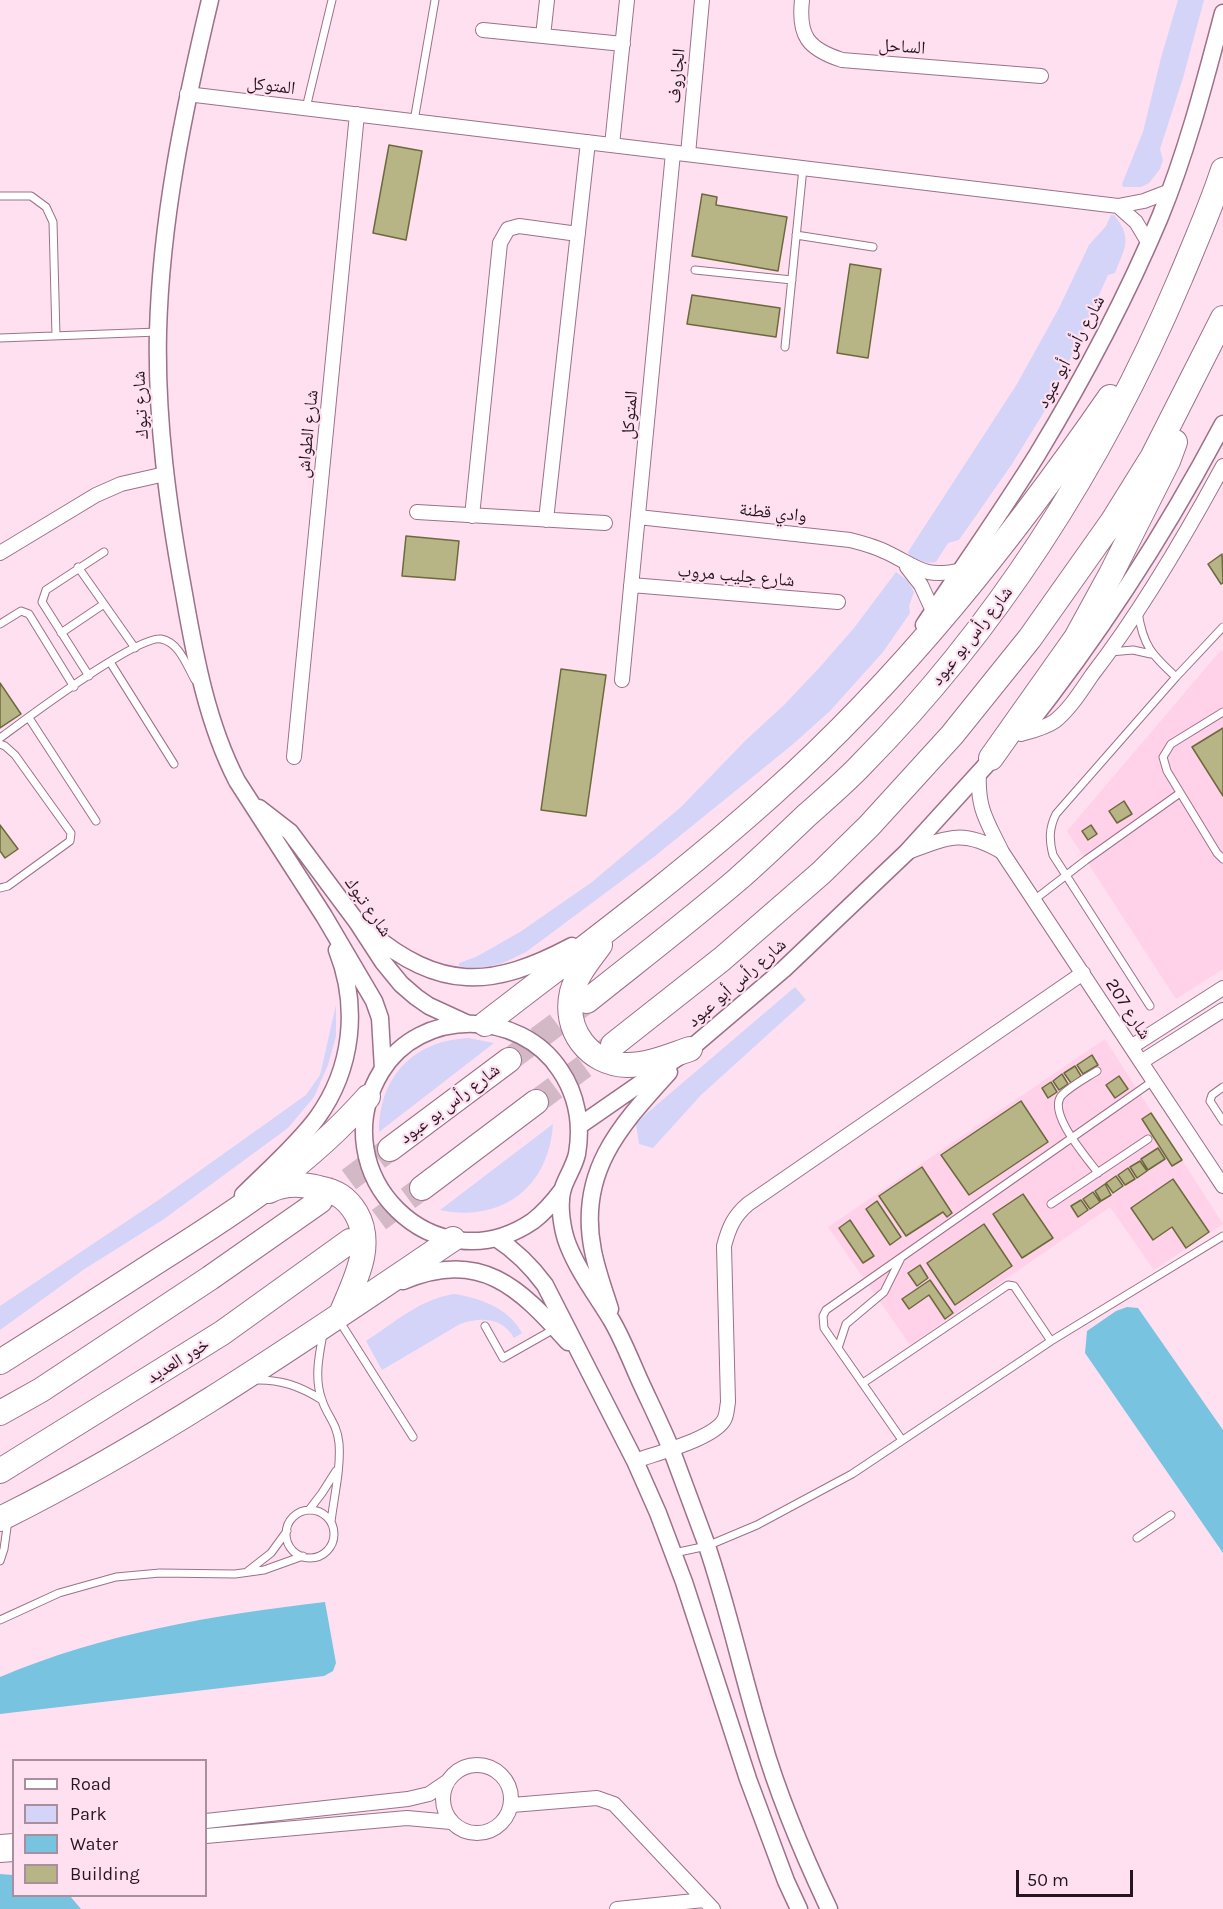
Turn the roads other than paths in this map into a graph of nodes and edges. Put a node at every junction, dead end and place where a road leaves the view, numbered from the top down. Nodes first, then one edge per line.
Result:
1 (210, 0) edge
2 (332, 0) edge
3 (435, 0) edge
4 (547, 0) edge
5 (627, 0) edge
6 (702, 0) edge
7 (802, 0) edge
8 (1223, 13) edge
9 (483, 30) dead end
10 (543, 36) junction
11 (623, 44) junction
12 (1041, 76) dead end
13 (187, 94) junction
14 (306, 108) junction
15 (357, 114) junction
16 (414, 121) junction
17 (588, 142) junction
18 (612, 145) junction
19 (673, 153) junction
20 (688, 154) junction
21 (803, 168) junction
22 (1223, 170) edge
23 (1170, 190) junction
24 (0, 196) edge
25 (1118, 206) junction
26 (578, 234) junction
27 (796, 235) junction
28 (1148, 242) junction
29 (873, 247) dead end
30 (696, 270) dead end
31 (792, 280) junction
32 (1161, 323) junction
33 (1220, 324) edge
34 (158, 332) junction
35 (56, 336) junction
36 (0, 338) edge
37 (785, 346) dead end
38 (1223, 424) edge
39 (1221, 473) edge
40 (165, 474) junction
41 (417, 512) dead end
42 (472, 516) junction
43 (638, 517) junction
44 (546, 520) junction
45 (605, 523) dead end
46 (104, 552) dead end
47 (0, 553) edge
48 (899, 560) junction
49 (78, 567) junction
50 (962, 570) junction
51 (632, 585) junction
52 (838, 602) dead end
53 (104, 604) junction
54 (1137, 609) junction
55 (933, 611) junction
56 (0, 624) edge
57 (1223, 627) edge
58 (61, 633) junction
59 (135, 648) junction
60 (1110, 652) junction
61 (1151, 654) junction
62 (110, 662) junction
63 (89, 676) junction
64 (1176, 677) junction
65 (888, 678) junction
66 (622, 680) dead end
67 (74, 687) junction
68 (206, 700) junction
69 (1223, 712) edge
70 (28, 718) junction
71 (1021, 734) junction
72 (0, 738) edge
73 (0, 744) edge
74 (294, 757) dead end
75 (174, 764) dead end
76 (985, 765) junction
77 (1180, 793) junction
78 (249, 800) junction
79 (96, 821) dead end
80 (907, 852) junction
81 (1002, 852) junction
82 (1223, 858) edge
83 (1066, 875) junction
84 (0, 888) edge
85 (1034, 900) junction
86 (324, 916) junction
87 (357, 922) junction
88 (613, 925) junction
89 (1083, 973) junction
90 (1223, 988) edge
91 (587, 1002) tunnel mouth
92 (1150, 1006) dead end
93 (1223, 1010) edge
94 (475, 1023) junction
95 (613, 1045) tunnel mouth
96 (1131, 1047) junction
97 (690, 1049) junction
98 (509, 1059) tunnel mouth
99 (1141, 1062) junction
100 (383, 1069) junction
101 (1097, 1071) dead end
102 (1153, 1081) junction
103 (1223, 1087) edge
104 (368, 1097) junction
105 (536, 1102) tunnel mouth
106 (1223, 1121) edge
107 (579, 1126) junction
108 (1071, 1136) junction
109 (1148, 1139) dead end
110 (390, 1149) tunnel mouth
111 (1098, 1173) junction
112 (1223, 1186) edge
113 (422, 1188) tunnel mouth
114 (563, 1190) junction
115 (256, 1198) junction
116 (320, 1201) tunnel mouth
117 (1051, 1204) dead end
118 (209, 1229) junction
119 (1223, 1236) edge
120 (496, 1238) junction
121 (453, 1239) junction
122 (350, 1241) tunnel mouth
123 (901, 1258) junction
124 (375, 1292) junction
125 (334, 1319) junction
126 (614, 1324) junction
127 (485, 1326) dead end
128 (556, 1328) junction
129 (1051, 1341) junction
130 (838, 1348) junction
131 (581, 1357) junction
132 (0, 1362) edge
133 (863, 1383) junction
134 (231, 1385) junction
135 (322, 1400) junction
136 (0, 1413) edge
137 (412, 1437) dead end
138 (902, 1440) junction
139 (670, 1448) junction
140 (635, 1461) junction
141 (337, 1468) junction
142 (0, 1471) edge
143 (309, 1510) junction
144 (1171, 1515) dead end
145 (4, 1517) edge
146 (331, 1522) junction
147 (287, 1531) junction
148 (1137, 1538) dead end
149 (707, 1546) junction
150 (674, 1553) junction
151 (303, 1557) junction
152 (0, 1561) edge
153 (248, 1571) junction
154 (0, 1620) edge
155 (448, 1781) junction
156 (512, 1805) junction
157 (207, 1821) edge
158 (450, 1822) junction
159 (207, 1836) edge
160 (708, 1904) edge
161 (617, 1909) edge
162 (800, 1909) edge
163 (829, 1909) edge

1 - 13 street, شارع تبوك
2 - 14 lane
3 - 16 lane
4 - 10 street
5 - 11 street
6 - 20 street, الجاروف
7 - 12 street, الساحل
8 - 23 street, شارع رأس أبو عبود
9 - 10 street
10 - 11 street
11 - 18 street
13 - 14 street, المتوكل
13 - 34 street, شارع تبوك
14 - 15 street, المتوكل
15 - 16 street, المتوكل
15 - 74 street, شارع الطواش
16 - 17 street, المتوكل
17 - 18 street, المتوكل
17 - 26 street
18 - 19 street, المتوكل
19 - 20 street, المتوكل
19 - 43 street, المتوكل
20 - 21 street, المتوكل
21 - 25 street, المتوكل
21 - 27 lane
22 - 32 highway, شارع رأس بو عبود
23 - 25 street, المتوكل
23 - 28 street, شارع رأس أبو عبود
24 - 35 lane
25 - 28 street
26 - 42 street
26 - 44 street
27 - 29 lane
27 - 31 lane
28 - 50 street, شارع رأس أبو عبود
30 - 31 lane
31 - 37 lane
32 - 65 highway
32 - 91 highway, شارع رأس بو عبود
33 - 76 highway
33 - 95 highway
34 - 35 lane
34 - 40 street, شارع تبوك
35 - 36 lane
38 - 71 street, شارع رأس أبو عبود
39 - 54 street, شارع رأس أبو عبود
40 - 47 street
40 - 68 street, شارع تبوك
41 - 42 street
42 - 44 street
43 - 48 street, وادي قطنة
43 - 51 street, المتوكل
44 - 45 street
46 - 49 lane
48 - 50 street, وادي قطنة
48 - 55 street, وادي قطنة
49 - 53 lane
49 - 58 lane
50 - 55 street, شارع رأس أبو عبود
51 - 52 street, شارع جليب مروب
51 - 66 street, المتوكل
53 - 58 lane
53 - 59 lane
54 - 60 street, شارع رأس أبو عبود
54 - 61 lane
55 - 65 street, شارع رأس أبو عبود
56 - 67 lane
57 - 64 lane
58 - 63 lane
59 - 62 lane
59 - 68 lane
60 - 61 lane
60 - 71 street, شارع رأس أبو عبود
61 - 64 lane
62 - 63 lane
62 - 75 lane
63 - 67 lane
64 - 83 lane
65 - 88 highway
67 - 70 lane
68 - 78 street, شارع تبوك
69 - 77 lane
70 - 72 lane
70 - 79 lane
71 - 76 street, شارع رأس أبو عبود
73 - 84 lane
76 - 80 street, شارع رأس أبو عبود
76 - 81 street
77 - 82 lane
77 - 83 lane
78 - 86 street, شارع تبوك
78 - 87 street, شارع تبوك
80 - 81 street, شارع رأس أبو عبود
80 - 97 street, شارع رأس أبو عبود
81 - 85 street, شارع 207
83 - 85 lane
83 - 92 lane
85 - 89 street, شارع 207
86 - 100 street, شارع تبوك
86 - 118 street
87 - 88 street
87 - 94 street, شارع تبوك
88 - 94 highway
88 - 97 highway
89 - 96 street, شارع 207
89 - 139 street
90 - 96 street
93 - 99 street
94 - 100 street
94 - 107 street, شارع تبوك
96 - 99 street, شارع 207
97 - 107 street, شارع رأس أبو عبود
97 - 126 street
98 - 110 highway, شارع رأس بو عبود
99 - 102 street, شارع 207
100 - 104 street
101 - 108 lane
102 - 108 lane
102 - 112 street, شارع 207
103 - 106 lane
104 - 115 highway
104 - 121 street
105 - 113 highway
107 - 114 street, شارع تبوك
108 - 111 lane
108 - 123 lane
109 - 111 lane
111 - 117 lane
114 - 120 street
114 - 126 street
115 - 118 highway
115 - 125 highway
116 - 136 highway
118 - 132 highway
119 - 129 lane
120 - 121 street
120 - 131 street
121 - 124 highway
122 - 142 highway, خور العديد
123 - 130 lane
123 - 130 lane
124 - 125 highway
124 - 128 street
125 - 134 highway
125 - 135 lane
125 - 137 lane
126 - 139 street
127 - 128 lane
128 - 131 street
129 - 133 lane
129 - 138 lane
130 - 133 lane
131 - 140 street
133 - 138 lane
134 - 135 lane
134 - 145 highway
135 - 141 lane
138 - 149 lane
139 - 140 street
139 - 149 street
140 - 150 street
141 - 143 lane
141 - 146 lane
143 - 146 lane
143 - 147 lane
144 - 148 lane
145 - 152 lane
146 - 151 lane
147 - 151 lane
147 - 153 lane
149 - 150 lane
149 - 163 street
150 - 162 street
151 - 153 lane
153 - 154 lane
155 - 156 street
155 - 157 street
155 - 158 street
156 - 158 street
156 - 160 street
158 - 159 street
160 - 161 street

